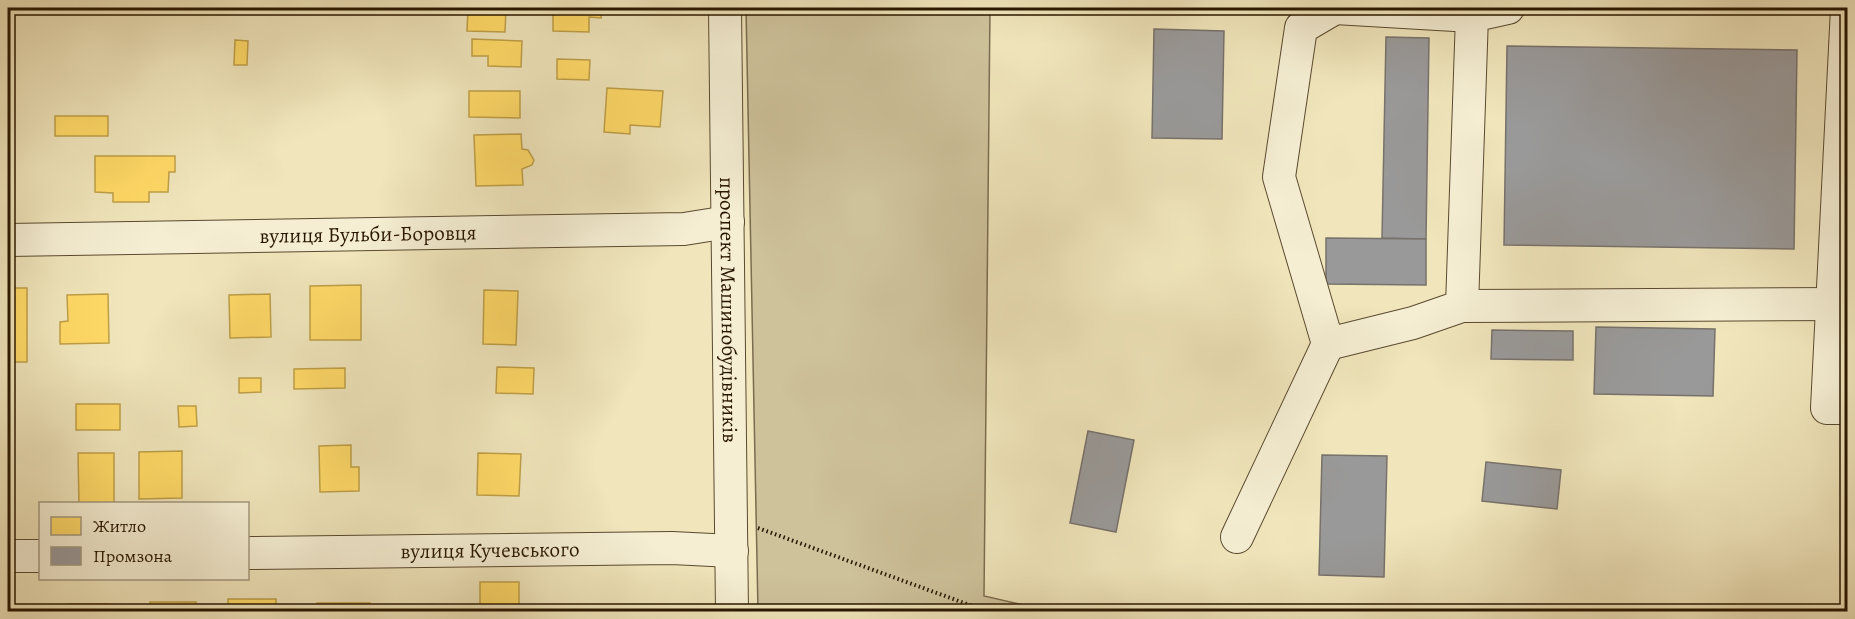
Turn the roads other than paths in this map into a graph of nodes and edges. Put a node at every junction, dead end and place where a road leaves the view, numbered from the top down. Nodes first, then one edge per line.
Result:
1 (725, 8) edge
2 (1335, 8) edge
3 (1508, 8) edge
4 (1847, 8) edge
5 (1472, 16) junction
6 (728, 222) junction
7 (8, 240) edge
8 (1840, 304) edge
9 (1462, 306) junction
10 (1328, 344) junction
11 (1848, 408) edge
12 (1237, 537) dead end
13 (732, 551) junction
14 (249, 553) edge
15 (8, 556) edge
16 (39, 556) edge
17 (732, 612) edge

1 - 6 street, проспект Машинобудівників
2 - 5 street
2 - 10 street
3 - 5 street
4 - 8 street
5 - 9 street
6 - 7 street, вулиця Бульби-Боровця
6 - 13 street, проспект Машинобудівників
8 - 9 street
8 - 11 street
9 - 10 street
10 - 12 street
13 - 14 street, вулиця Кучевського
13 - 17 street, проспект Машинобудівників
15 - 16 street

